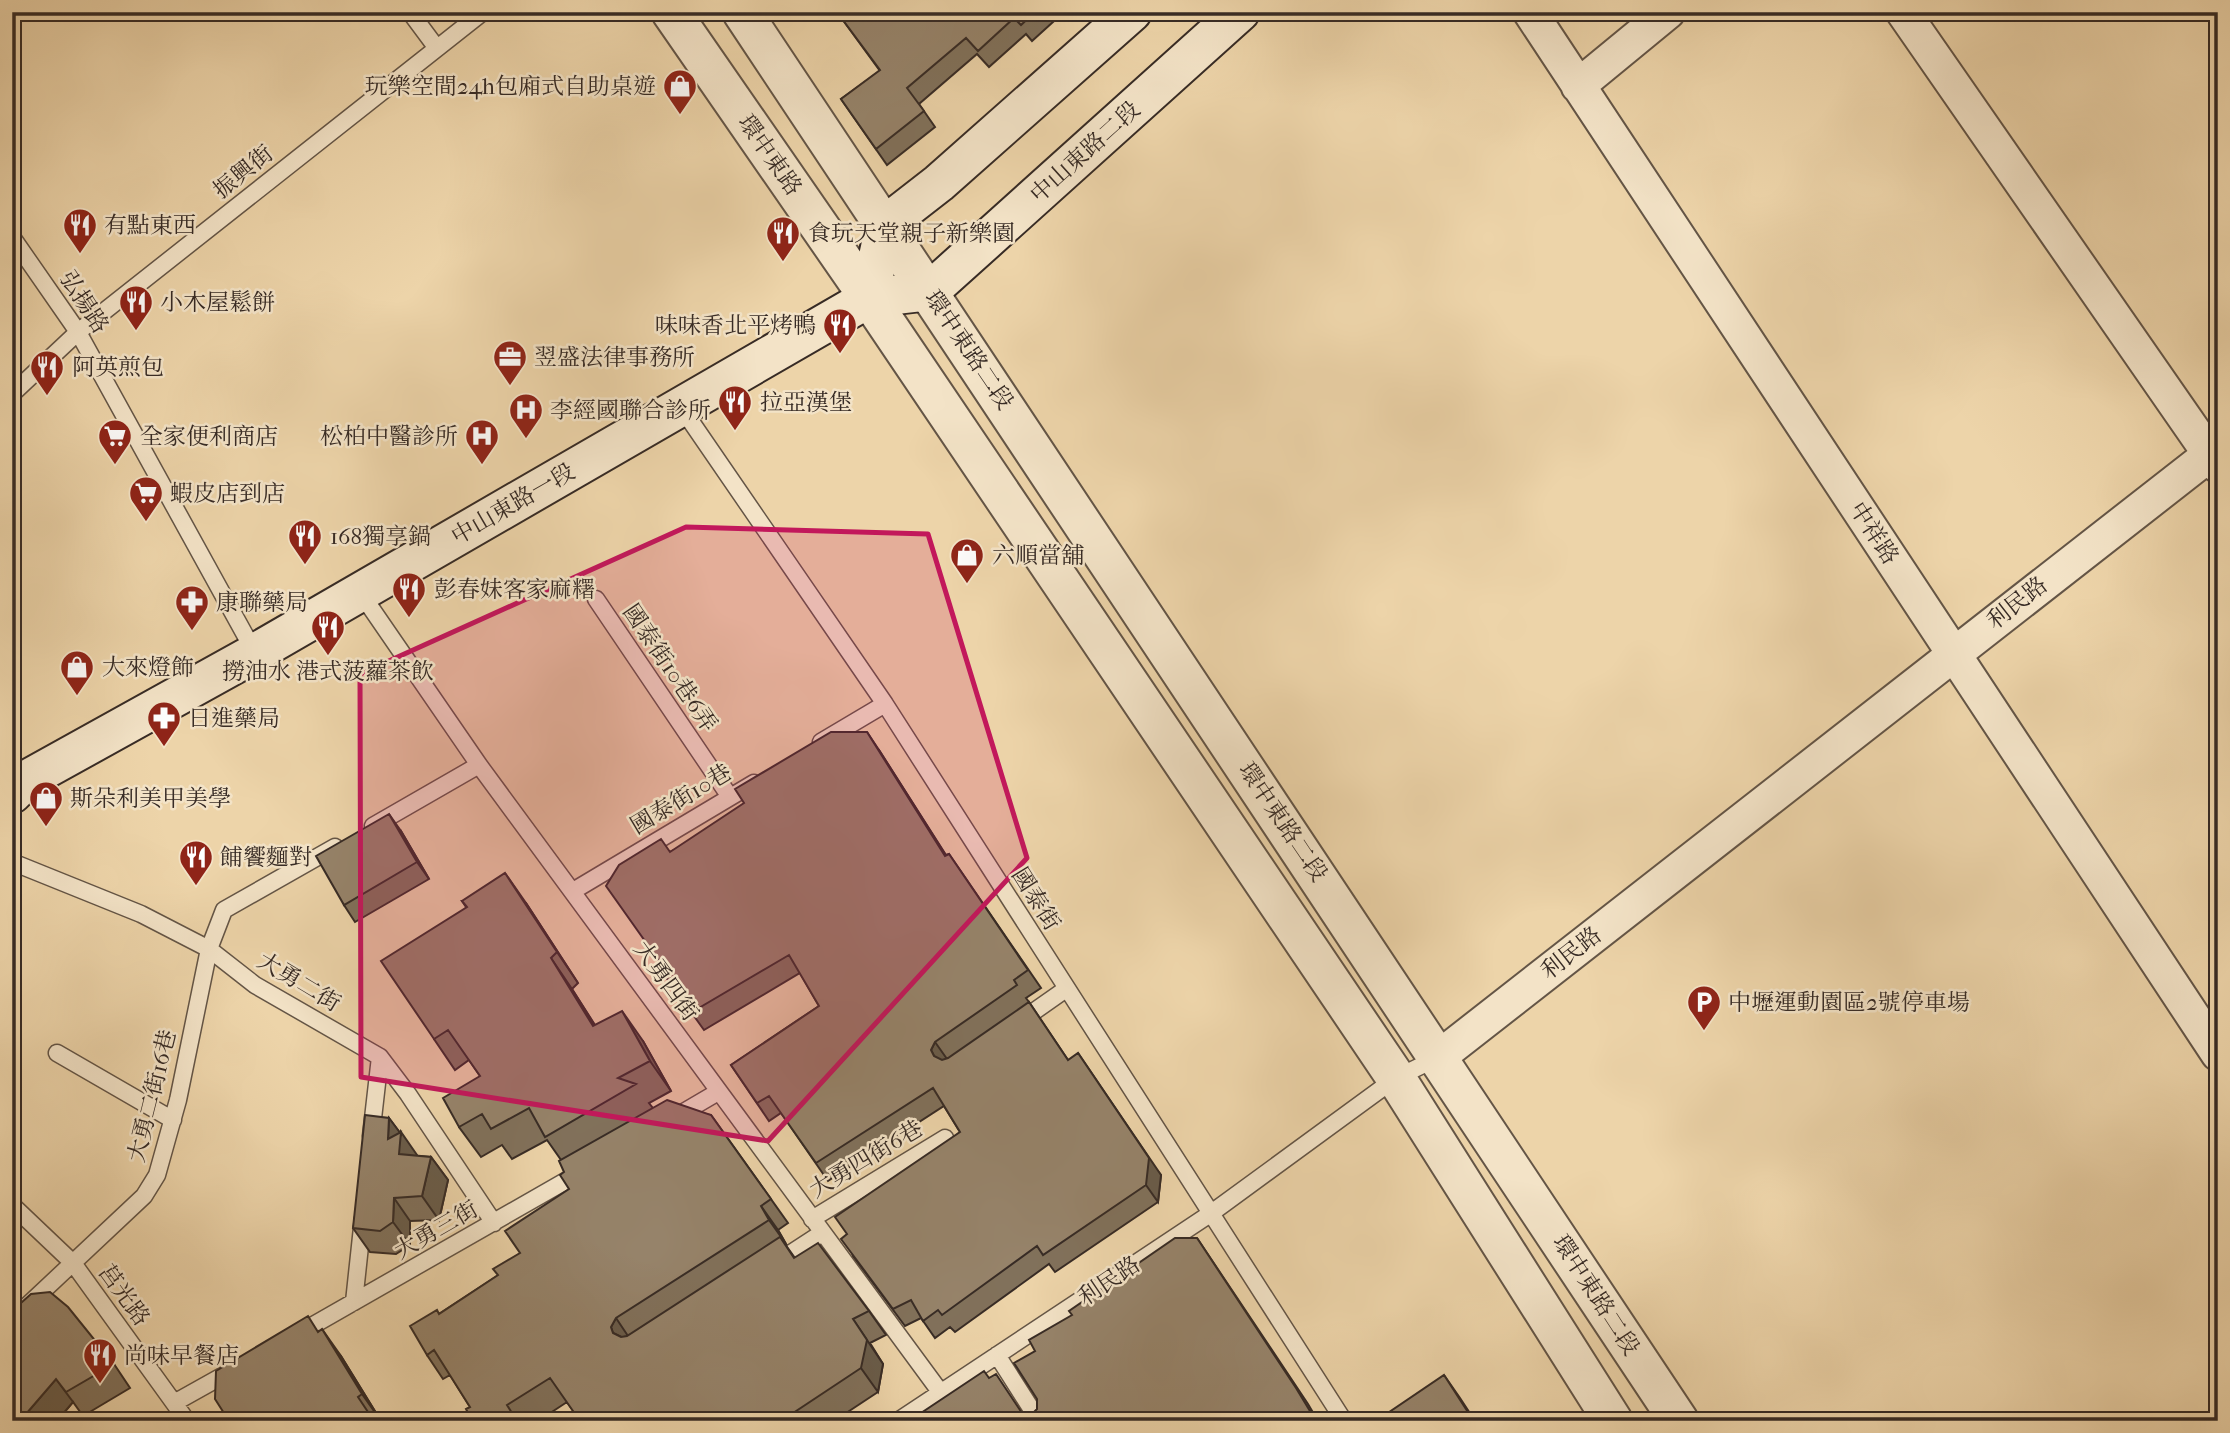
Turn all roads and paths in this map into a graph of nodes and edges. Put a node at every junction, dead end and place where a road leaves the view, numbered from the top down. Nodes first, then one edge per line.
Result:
1 (410, 12) edge
2 (483, 12) edge
3 (671, 12) edge
4 (742, 12) edge
5 (1132, 12) edge
6 (1240, 12) edge
7 (1530, 12) edge
8 (1668, 12) edge
9 (1903, 12) edge
10 (436, 47) junction
11 (1578, 86) junction
12 (885, 225) junction
13 (12, 237) edge
14 (930, 291) junction
15 (869, 298) junction
16 (78, 332) junction
17 (12, 394) edge
18 (681, 407) junction
19 (2215, 457) edge
20 (360, 592) junction
21 (596, 599) dead end
22 (255, 653) junction
23 (1952, 653) junction
24 (885, 704) junction
25 (802, 754) edge
26 (479, 765) junction
27 (765, 776) edge
28 (12, 794) edge
29 (730, 797) junction
30 (12, 862) edge
31 (573, 891) junction
32 (209, 949) junction
33 (1066, 989) junction
34 (1010, 1028) edge
35 (57, 1053) dead end
36 (2218, 1054) edge
37 (380, 1057) junction
38 (1439, 1057) junction
39 (1396, 1078) junction
40 (718, 1093) junction
41 (173, 1120) junction
42 (659, 1127) edge
43 (945, 1138) edge
44 (369, 1152) edge
45 (600, 1161) edge
46 (12, 1205) edge
47 (364, 1207) edge
48 (1210, 1214) junction
49 (812, 1219) junction
50 (494, 1223) junction
51 (822, 1233) junction
52 (73, 1263) junction
53 (764, 1270) edge
54 (354, 1302) junction
55 (12, 1320) edge
56 (282, 1343) edge
57 (997, 1355) junction
58 (246, 1363) edge
59 (941, 1393) junction
60 (174, 1403) junction
61 (187, 1421) edge
62 (898, 1421) edge
63 (1039, 1421) edge
64 (1344, 1421) edge
65 (1613, 1421) edge
66 (1679, 1421) edge

1 - 10 lane
2 - 10 lane, 振興街
3 - 15 street, 環中東路
4 - 12 street
5 - 12 street
6 - 14 street, 中山東路二段
7 - 11 street, 中祥路
8 - 11 street
9 - 19 street
10 - 16 lane, 振興街
11 - 23 street, 中祥路
12 - 14 street, 環中東路二段
12 - 15 street
13 - 16 lane, 弘揚路
14 - 15 street
14 - 38 street, 環中東路二段
15 - 18 street, 中山東路一段
15 - 39 street
16 - 17 lane, 振興街
16 - 22 lane, 弘揚路
18 - 20 street, 中山東路一段
18 - 24 lane, 國泰街
19 - 23 street, 利民路
20 - 22 street, 中山東路一段
20 - 26 lane, 大勇四街
21 - 29 lane, 國泰街10巷6弄
22 - 28 street, 中山東路一段
23 - 36 street, 中祥路
23 - 38 street, 利民路
24 - 25 lane
24 - 33 lane, 國泰街
26 - 31 lane, 大勇四街
26 - 32 lane, 大勇二街16巷
27 - 29 lane, 國泰街10巷
29 - 31 lane, 國泰街10巷
30 - 32 lane, 大勇二街
31 - 40 lane, 大勇四街
32 - 37 lane, 大勇二街
32 - 41 lane, 大勇二街16巷
33 - 34 lane
33 - 48 lane, 國泰街
35 - 41 lane
37 - 44 lane
37 - 50 lane, 大勇二街
38 - 39 lane, 利民路
38 - 66 street, 環中東路二段
39 - 48 lane, 利民路
39 - 65 street
40 - 42 lane
40 - 49 lane, 大勇四街
41 - 52 lane, 大勇二街16巷
43 - 49 lane, 大勇四街6巷
45 - 50 lane, 大勇三街
46 - 52 lane, 莒光路
47 - 54 lane
48 - 57 lane, 利民路
48 - 64 lane, 國泰街
49 - 51 lane, 大勇四街
50 - 54 lane, 大勇三街
51 - 53 lane
51 - 59 lane, 大勇四街
52 - 55 lane, 大勇二街16巷
52 - 60 lane, 莒光路
54 - 56 lane, 大勇三街
57 - 59 lane, 利民路
57 - 63 lane
58 - 60 lane
59 - 62 lane, 利民路
60 - 61 lane, 莒光路

